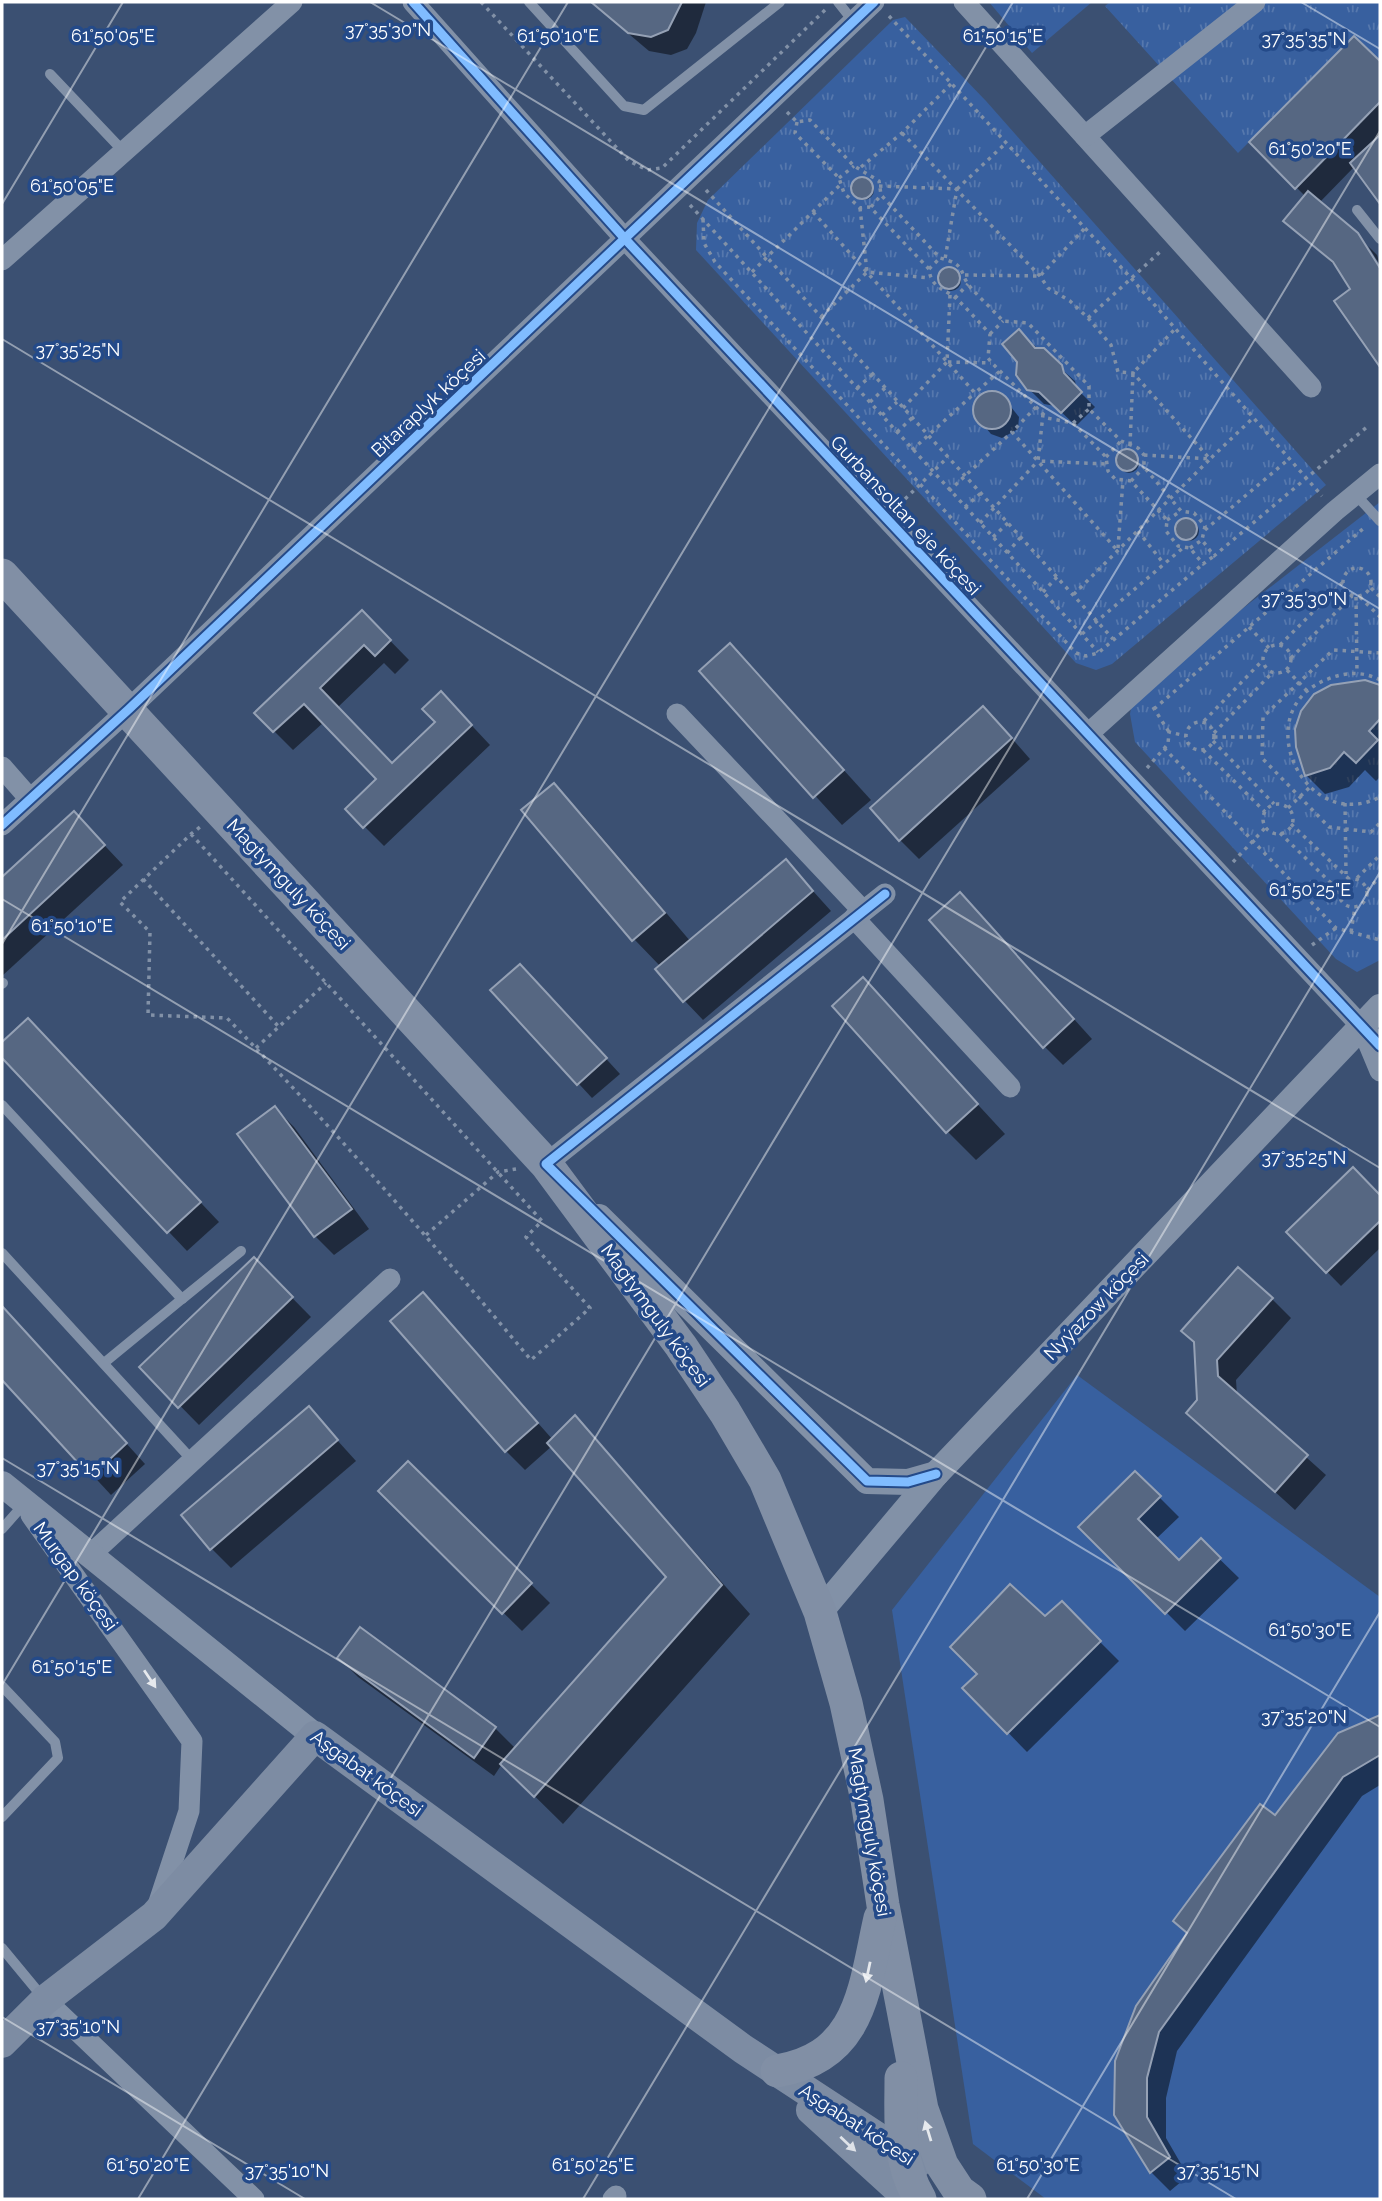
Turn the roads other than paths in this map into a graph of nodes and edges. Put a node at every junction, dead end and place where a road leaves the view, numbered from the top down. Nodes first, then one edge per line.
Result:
1 (292, 2) edge
2 (413, 2) edge
3 (529, 2) edge
4 (780, 2) edge
5 (836, 2) edge
6 (874, 2) edge
7 (964, 2) edge
8 (1255, 2) edge
9 (853, 21) junction
10 (50, 74) dead end
11 (1085, 136) junction
12 (125, 153) junction
13 (1357, 210) dead end
14 (1380, 239) edge
15 (626, 240) junction
16 (2, 260) edge
17 (1311, 387) dead end
18 (1380, 474) edge
19 (1356, 495) junction
20 (1378, 519) edge
21 (2, 575) edge
22 (129, 709) junction
23 (677, 714) dead end
24 (1087, 734) junction
25 (2, 767) edge
26 (30, 799) junction
27 (2, 825) edge
28 (885, 894) dead end
29 (859, 914) junction
30 (1380, 1007) edge
31 (1361, 1027) junction
32 (1380, 1046) edge
33 (1380, 1070) edge
34 (1010, 1087) dead end
35 (2, 1105) edge
36 (545, 1164) junction
37 (241, 1251) dead end
38 (2, 1253) edge
39 (390, 1279) dead end
40 (182, 1299) junction
41 (104, 1363) junction
42 (193, 1461) junction
43 (936, 1474) junction
44 (2, 1484) edge
45 (24, 1504) junction
46 (2, 1529) edge
47 (89, 1556) junction
48 (820, 1612) junction
49 (2, 1686) edge
50 (315, 1736) junction
51 (2, 1816) edge
52 (883, 1905) junction
53 (154, 1916) junction
54 (2, 1948) edge
55 (901, 1998) junction
56 (45, 2000) junction
57 (2, 2043) edge
58 (743, 2049) junction
59 (777, 2071) junction
60 (903, 2185) edge
61 (965, 2195) edge
62 (254, 2199) edge

1 - 12 street
2 - 15 street, Gurbansoltan eje köçesi
3 - 4 lane
5 - 9 lane
6 - 9 street, Bitaraplyk köçesi
7 - 11 street
8 - 11 street
9 - 15 street, Bitaraplyk köçesi
10 - 12 lane
11 - 17 street
12 - 16 street
13 - 14 lane
15 - 22 street, Bitaraplyk köçesi
15 - 24 street, Gurbansoltan eje köçesi
18 - 19 street
19 - 20 lane
19 - 24 street
21 - 22 main road, Magtymguly köçesi
22 - 26 street, Bitaraplyk köçesi
22 - 36 main road, Magtymguly köçesi
23 - 29 street
24 - 31 street, Gurbansoltan eje köçesi
25 - 26 street
26 - 27 street, Bitaraplyk köçesi
28 - 29 street
29 - 34 street
29 - 36 street
30 - 31 street, Nyýazow köçesi
31 - 32 street, Gurbansoltan eje köçesi
31 - 33 street, Gurbansoltan eje köçesi
31 - 43 street, Nyýazow köçesi
35 - 40 lane
36 - 43 street
36 - 48 main road, Magtymguly köçesi
37 - 40 lane
38 - 41 lane
39 - 42 street
40 - 41 lane
41 - 42 lane
42 - 47 street
43 - 48 street, Nyýazow köçesi
44 - 45 street, Aşgabat köçesi
45 - 46 lane
45 - 47 street, Aşgabat köçesi
45 -> 53 street, Murgap köçesi
47 - 50 street, Aşgabat köçesi
48 - 52 main road, Magtymguly köçesi
49 - 51 lane
50 - 53 main road
50 - 58 main road, Aşgabat köçesi
52 - 55 main road, Magtymguly köçesi
52 -> 59 main road
53 - 56 main road
54 - 56 lane
55 - 60 main road, Magtymguly köçesi
61 -> 55 main road, Magtymguly köçesi
56 - 57 main road
56 - 62 street
58 - 59 main road, Aşgabat köçesi
58 -> 60 main road, Aşgabat köçesi
59 - 60 main road, Aşgabat köçesi
60 - 61 main road, Aşgabat köçesi

